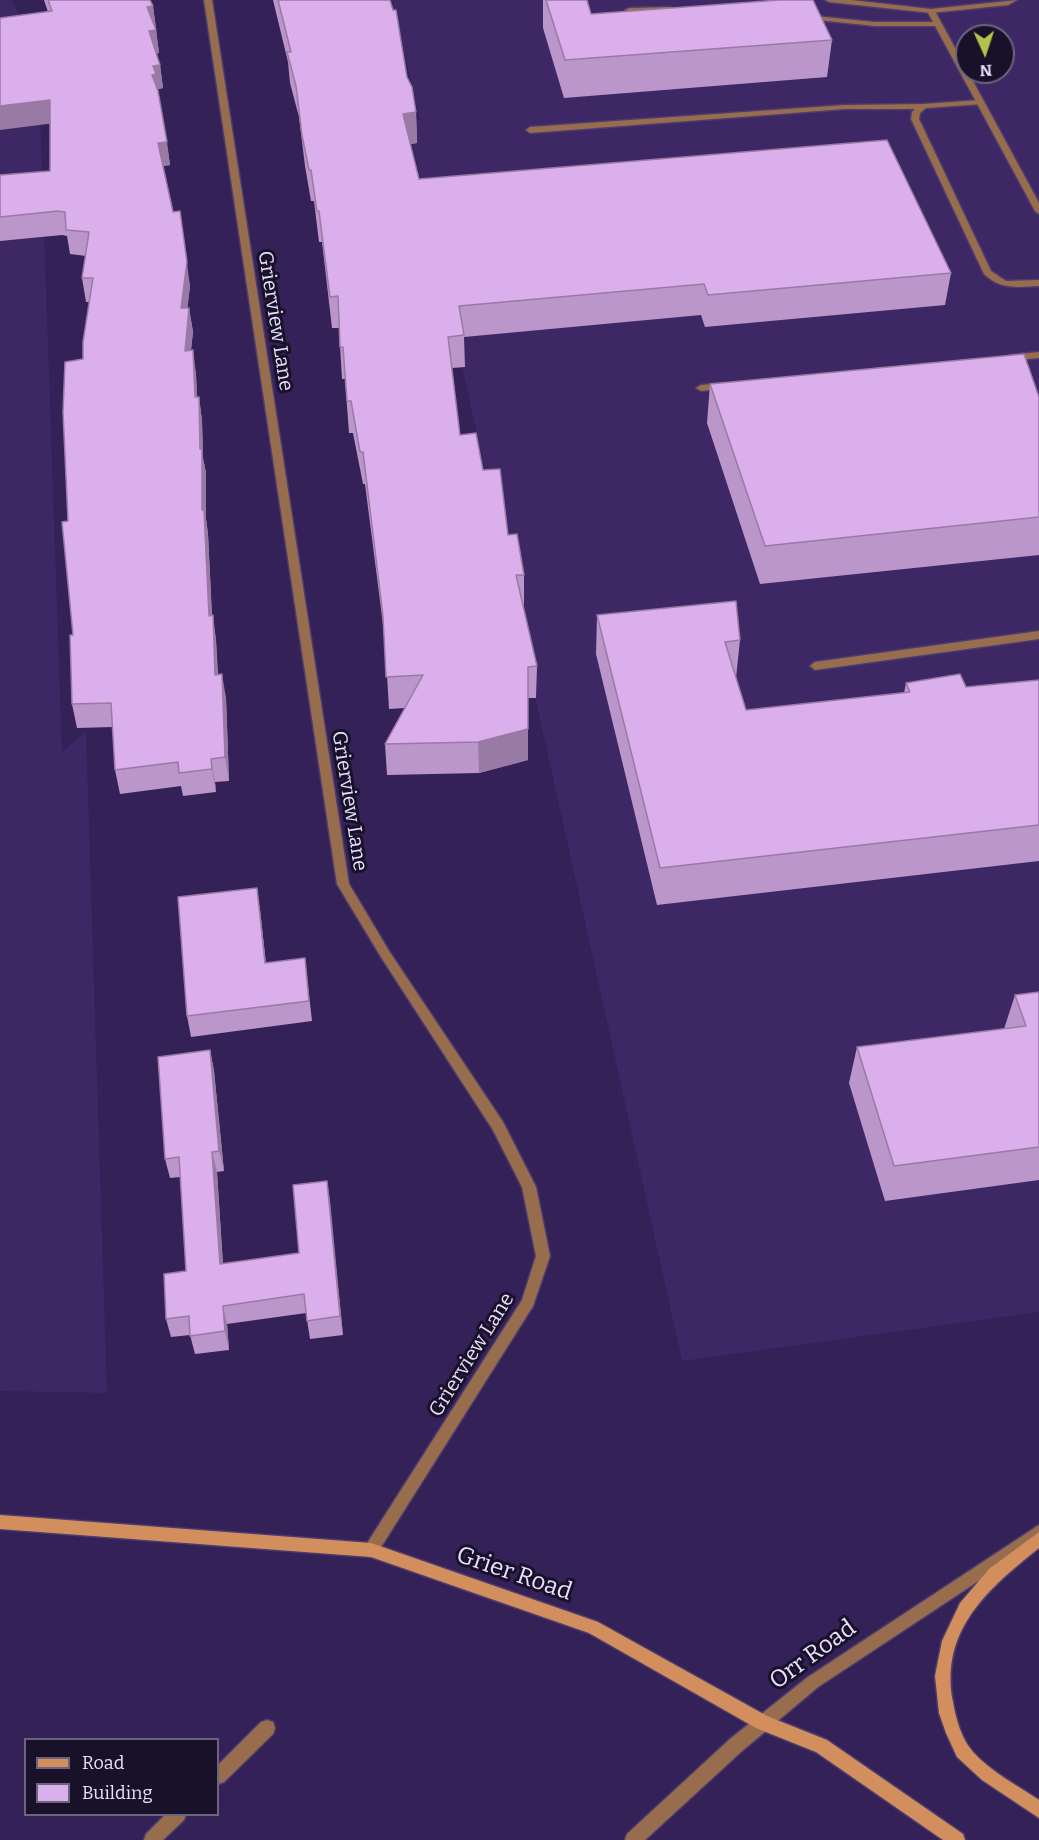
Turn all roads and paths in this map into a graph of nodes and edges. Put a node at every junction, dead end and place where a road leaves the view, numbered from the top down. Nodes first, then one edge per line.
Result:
1 (207, 0) edge
2 (829, 0) edge
3 (1013, 0) edge
4 (867, 2) edge
5 (682, 9) edge
6 (629, 10) edge
7 (931, 11) junction
8 (798, 15) edge
9 (938, 24) junction
10 (980, 102) junction
11 (924, 106) junction
12 (530, 130) dead end
13 (1039, 211) edge
14 (1039, 282) edge
15 (1039, 355) edge
16 (1004, 359) edge
17 (735, 385) edge
18 (701, 388) dead end
19 (1039, 635) edge
20 (815, 666) dead end
21 (0, 1522) edge
22 (1039, 1532) edge
23 (1039, 1539) edge
24 (370, 1550) junction
25 (762, 1722) junction
26 (267, 1728) dead end
27 (219, 1775) edge
28 (1039, 1810) edge
29 (177, 1816) edge
30 (152, 1840) edge
31 (633, 1840) edge
32 (957, 1840) edge

1 - 24 street, Grierview Lane
2 - 4 street
3 - 7 street
4 - 7 street
5 - 6 street
7 - 9 street
8 - 9 street
9 - 10 street
10 - 11 street
10 - 13 street
11 - 12 street
11 - 14 street
15 - 16 street
17 - 18 street
19 - 20 street
21 - 24 street, Grier Road
22 - 25 street, Orr Road
23 - 28 street
24 - 25 street, Grier Road
25 - 31 street, Orr Road
25 - 32 street, Grier Road
26 - 27 street
29 - 30 street

